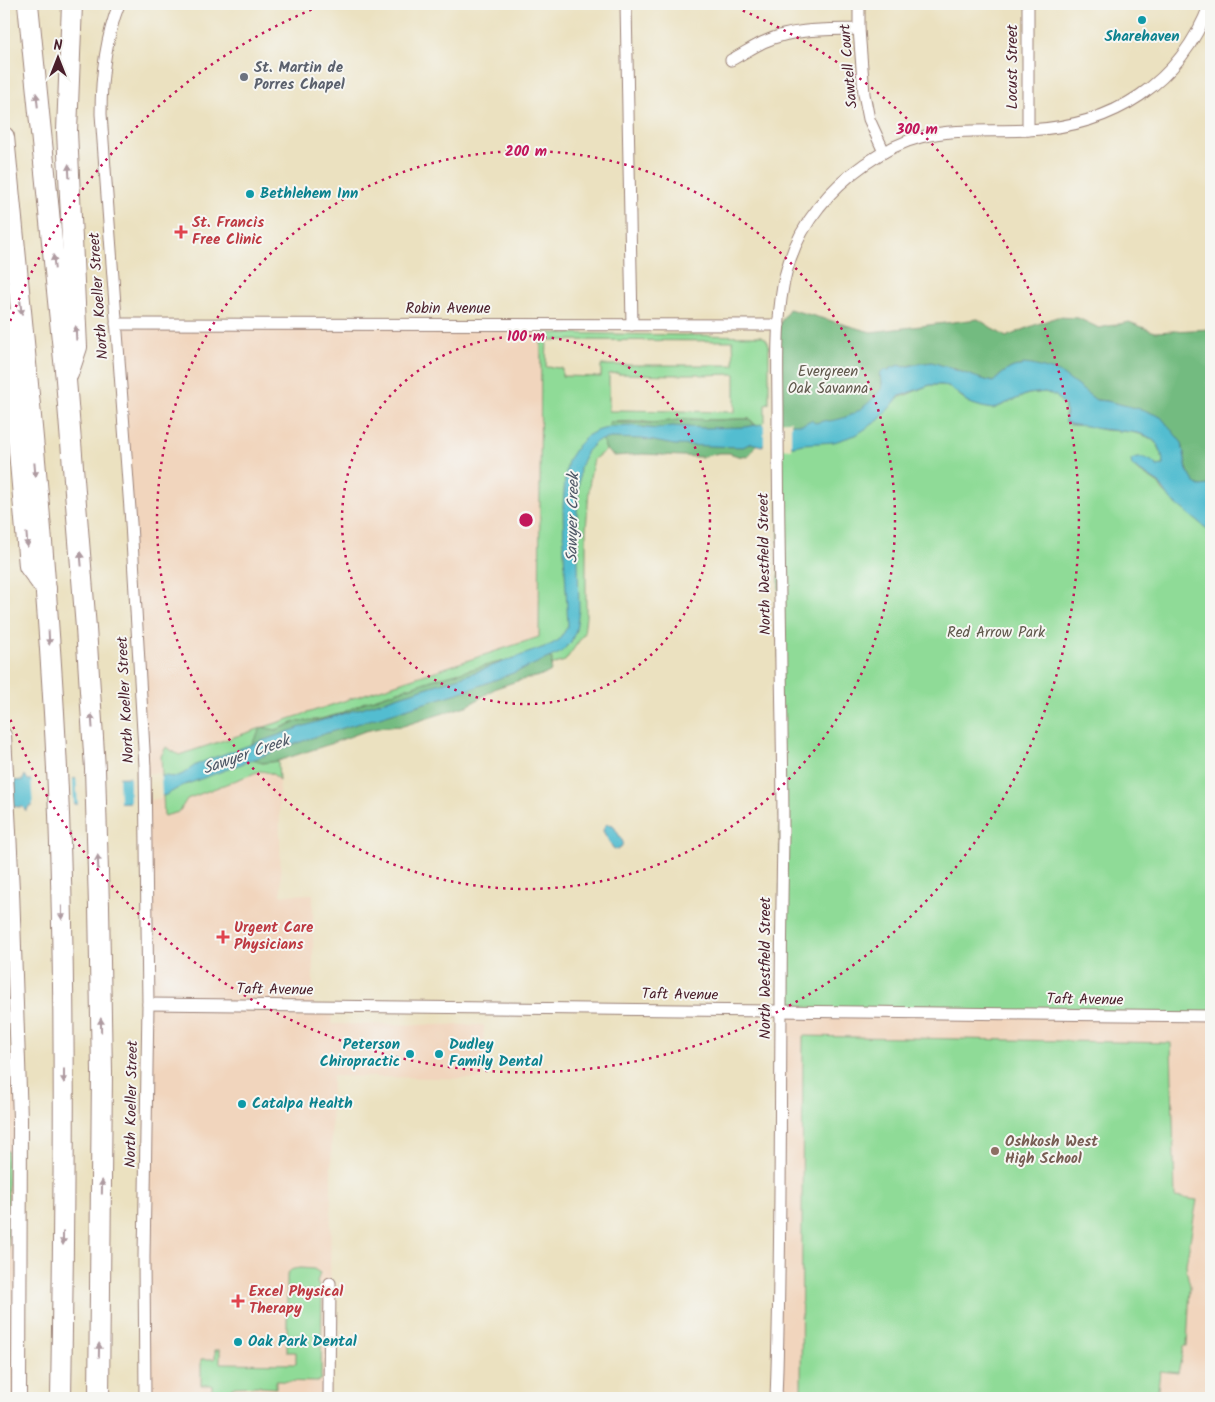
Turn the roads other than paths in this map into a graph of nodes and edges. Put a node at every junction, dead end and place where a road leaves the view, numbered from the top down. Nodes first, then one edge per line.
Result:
1 (28, 4) edge
2 (72, 4) edge
3 (119, 4) edge
4 (626, 4) edge
5 (859, 4) edge
6 (1028, 4) edge
7 (1210, 4) edge
8 (859, 30) junction
9 (731, 60) dead end
10 (1028, 130) junction
11 (4, 138) edge
12 (884, 152) junction
13 (4, 317) edge
14 (116, 324) junction
15 (632, 325) junction
16 (779, 325) junction
17 (66, 380) junction
18 (46, 589) junction
19 (4, 735) edge
20 (148, 1004) junction
21 (780, 1011) junction
22 (1211, 1016) edge
23 (330, 1283) dead end
24 (19, 1398) edge
25 (61, 1398) edge
26 (99, 1398) edge
27 (145, 1398) edge
28 (329, 1398) edge
29 (776, 1398) edge

17 -> 1 highway
17 -> 2 highway
3 - 14 street, North Koeller Street
4 - 15 street
5 - 8 street, Sawtell Court
6 - 10 street, Locust Street
7 - 10 street, North Westfield Street
8 - 9 street
8 - 12 street, Sawtell Court
10 - 12 street, North Westfield Street
11 -> 18 highway
12 - 16 street, North Westfield Street
13 -> 18 highway
14 - 15 street, Robin Avenue
14 - 20 street, North Koeller Street
15 - 16 street, Robin Avenue
16 - 21 street, North Westfield Street
26 -> 17 highway
18 -> 25 highway
19 - 24 street
20 - 21 street, Taft Avenue
20 - 27 street, North Koeller Street
21 - 22 street, Taft Avenue
21 - 29 street, North Westfield Street
23 - 28 street

